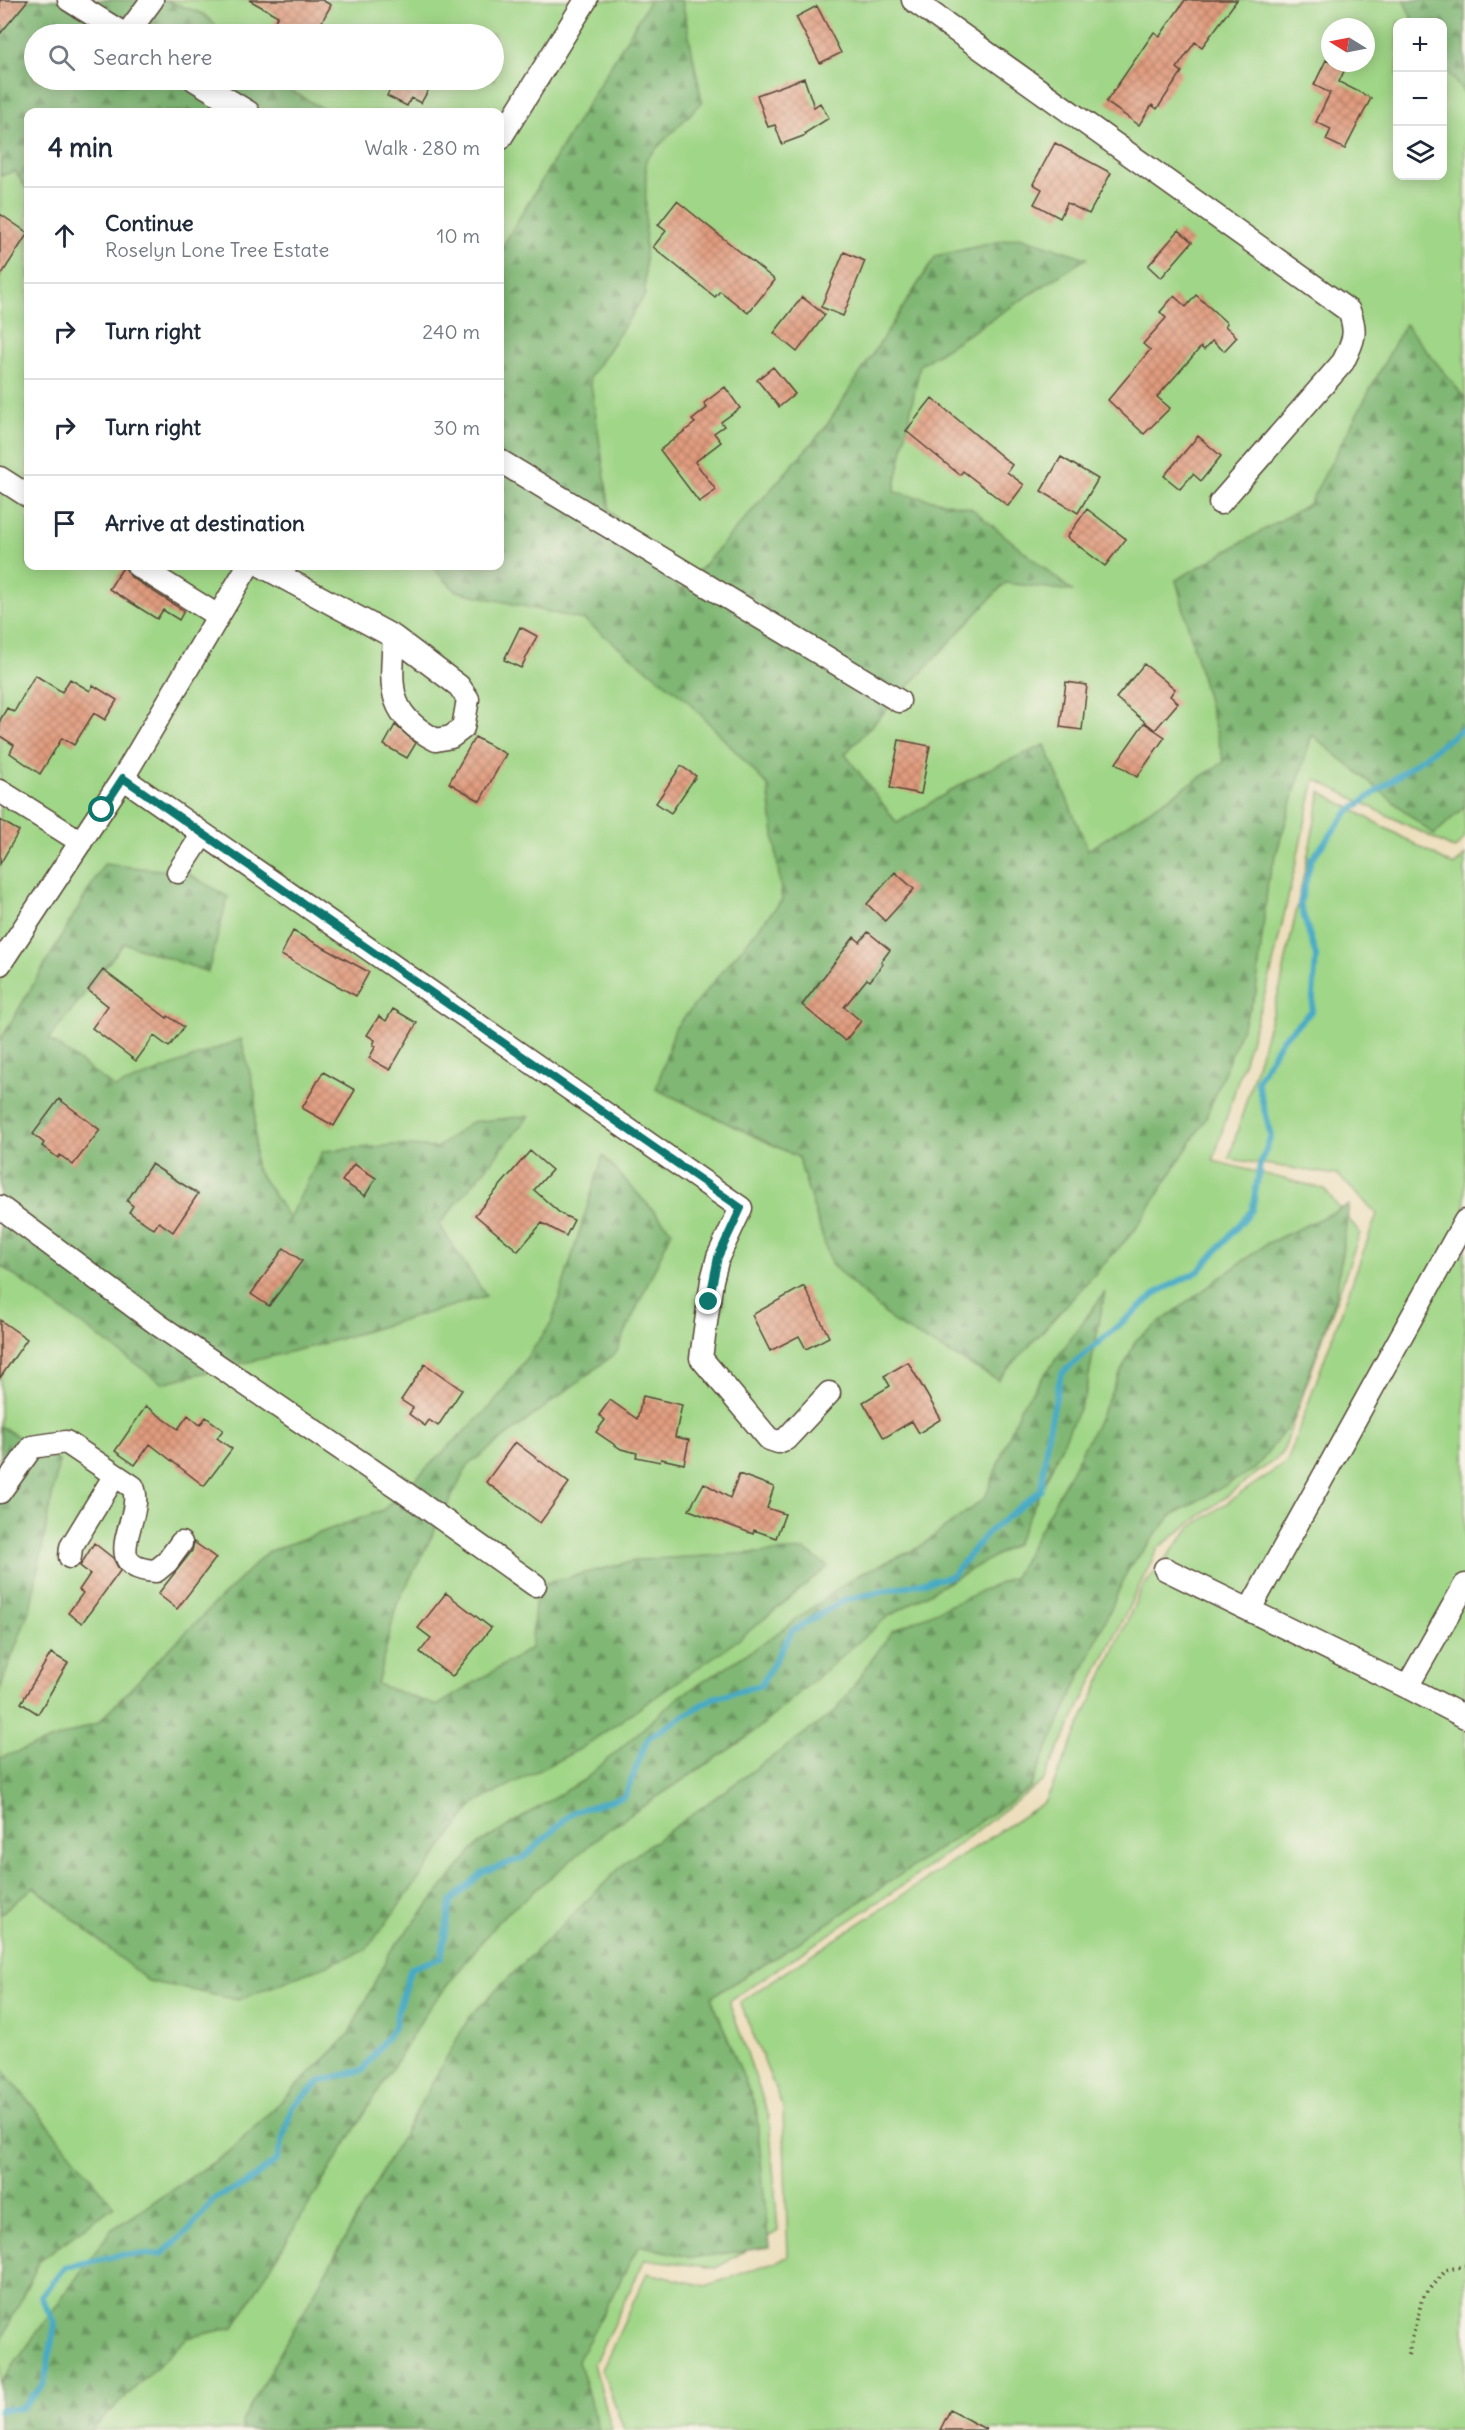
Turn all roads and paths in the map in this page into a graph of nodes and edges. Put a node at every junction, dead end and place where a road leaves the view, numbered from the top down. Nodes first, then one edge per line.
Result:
1 (69, 0) edge
2 (152, 0) edge
3 (586, 0) edge
4 (913, 0) edge
5 (109, 24) edge
6 (133, 24) edge
7 (212, 90) edge
8 (241, 108) edge
9 (504, 133) edge
10 (504, 463) edge
11 (0, 478) edge
12 (24, 493) edge
13 (1220, 503) dead end
14 (144, 570) edge
15 (246, 570) edge
16 (269, 570) edge
17 (218, 616) junction
18 (394, 637) dead end
19 (899, 701) dead end
20 (123, 778) junction
21 (0, 791) edge
22 (204, 834) junction
23 (81, 842) junction
24 (178, 872) dead end
25 (0, 964) edge
26 (0, 1207) edge
27 (1465, 1221) edge
28 (829, 1392) dead end
29 (116, 1475) junction
30 (0, 1492) edge
31 (181, 1543) dead end
32 (70, 1557) dead end
33 (1165, 1569) dead end
34 (535, 1585) dead end
35 (1465, 1585) edge
36 (1250, 1609) junction
37 (1407, 1687) junction
38 (1465, 1717) edge
39 (1465, 2266) edge
40 (1408, 2355) dead end

1 - 5 street
2 - 6 street
3 - 9 street
4 - 13 street
7 - 8 street
10 - 19 street
11 - 12 street
14 - 17 street
15 - 17 street
16 - 18 street
17 - 20 street
20 - 22 street
20 - 23 street
21 - 23 street
22 - 24 street
22 - 28 street
23 - 25 street
26 - 34 street
27 - 36 street
29 - 30 street
29 - 31 street
29 - 32 street
33 - 36 street
35 - 37 street
36 - 37 street
37 - 38 street
39 - 40 path

